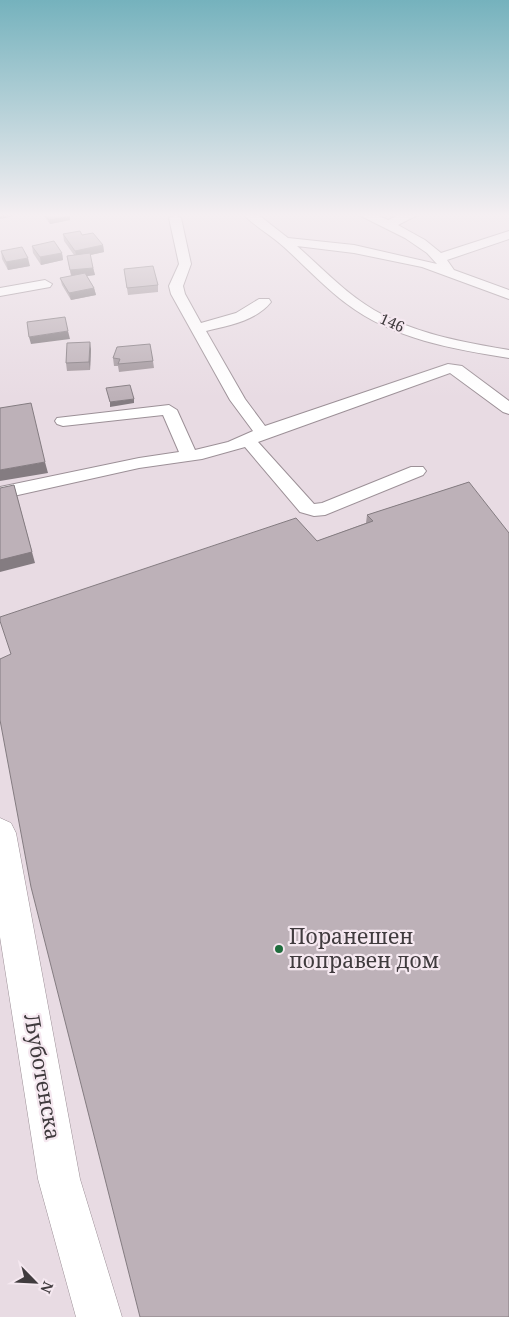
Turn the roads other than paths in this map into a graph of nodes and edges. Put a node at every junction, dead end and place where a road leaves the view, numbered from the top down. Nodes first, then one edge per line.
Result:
1 (181, 274) edge
2 (323, 274) edge
3 (455, 274) edge
4 (45, 284) dead end
5 (0, 292) edge
6 (509, 295) edge
7 (264, 302) dead end
8 (198, 328) junction
9 (509, 354) edge
10 (509, 409) edge
11 (63, 421) dead end
12 (255, 437) junction
13 (189, 455) junction
14 (417, 470) dead end
15 (0, 493) edge
16 (0, 833) edge
17 (99, 1317) edge

1 - 8 street
2 - 9 street, 146
3 - 6 street
4 - 5 street
7 - 8 street
8 - 12 street
10 - 12 street
11 - 13 street
12 - 13 street
12 - 14 street
13 - 15 street
16 - 17 main road, Љуботенска

